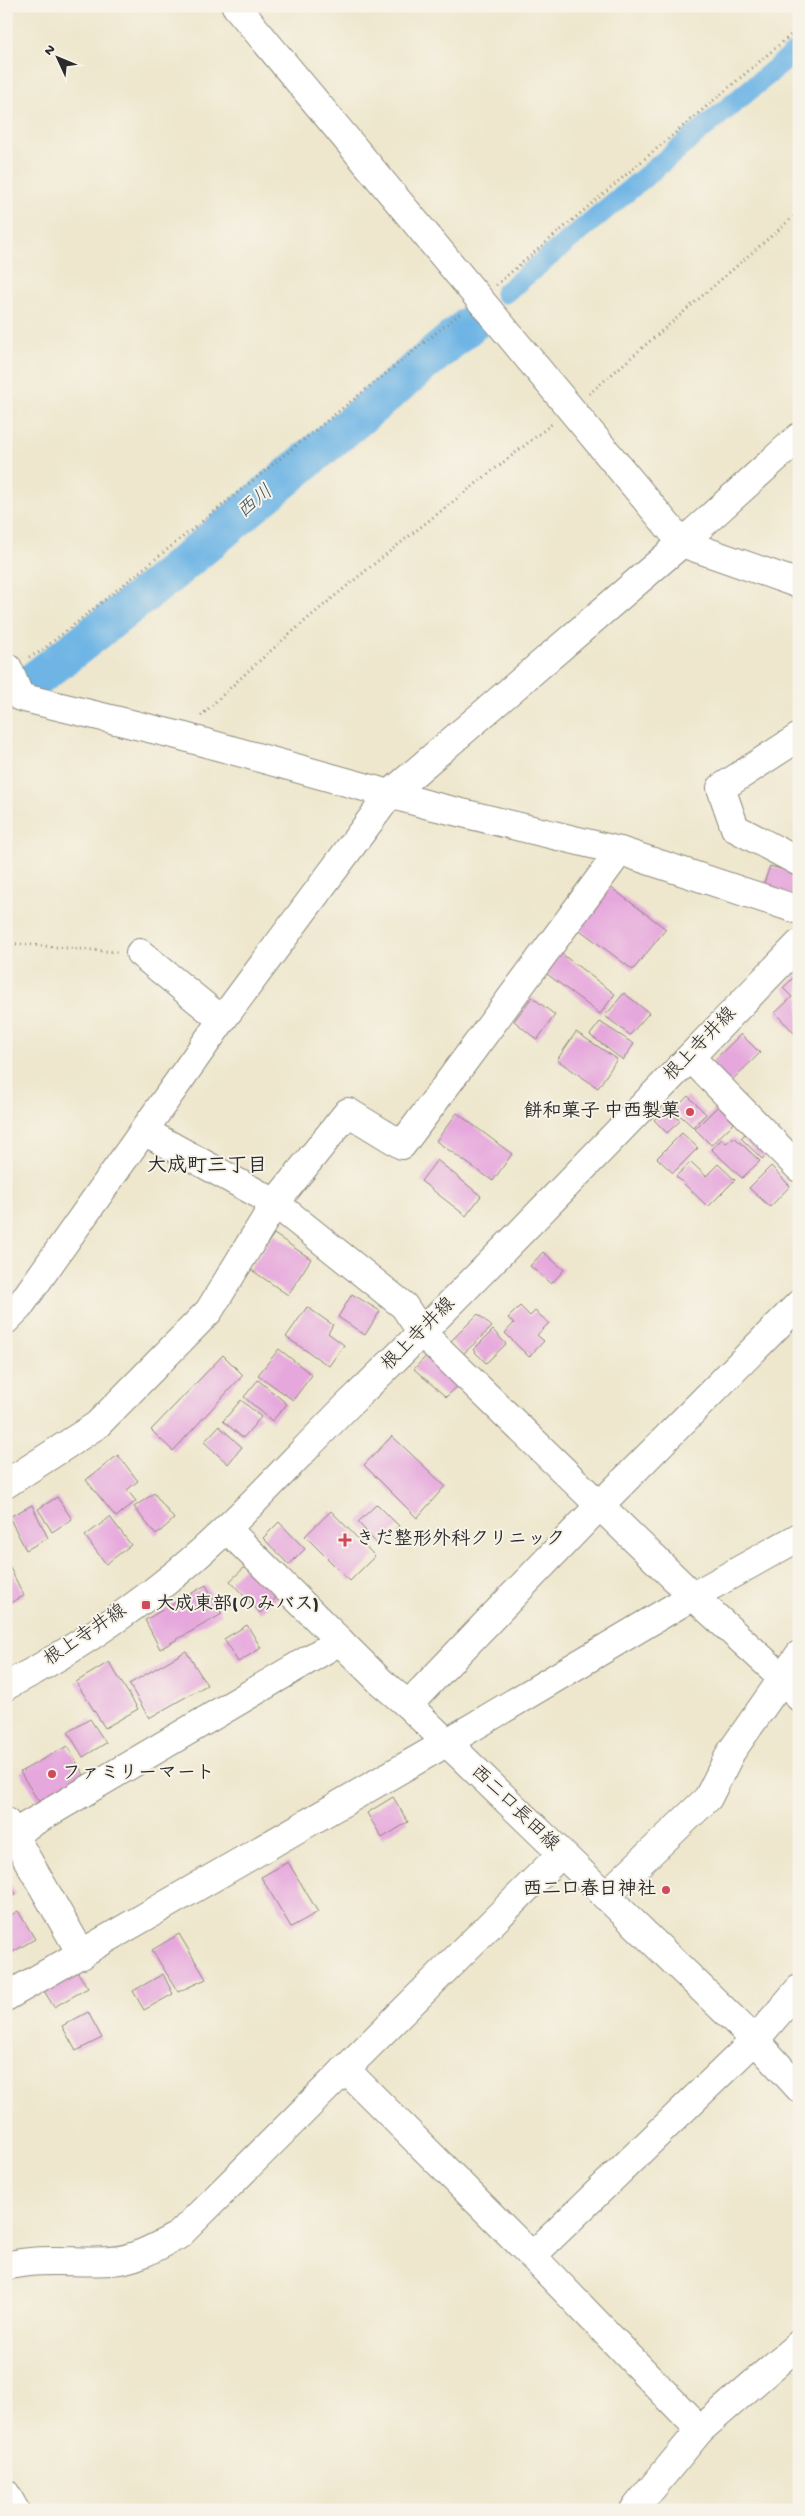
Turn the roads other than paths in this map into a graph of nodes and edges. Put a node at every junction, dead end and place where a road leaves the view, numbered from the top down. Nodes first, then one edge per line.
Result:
1 (236, 6) edge
2 (799, 437) edge
3 (682, 543) junction
4 (799, 584) edge
5 (8, 668) road end
6 (799, 737) edge
7 (390, 794) junction
8 (620, 851) junction
9 (799, 862) edge
10 (799, 910) edge
11 (799, 944) edge
12 (140, 953) road end
13 (222, 1020) junction
14 (690, 1057) junction
15 (144, 1130) junction
16 (799, 1168) edge
17 (275, 1203) junction
18 (799, 1304) edge
19 (6, 1320) edge
20 (422, 1333) junction
21 (6, 1484) edge
22 (601, 1504) junction
23 (227, 1529) junction
24 (799, 1538) edge
25 (693, 1596) junction
26 (340, 1641) junction
27 (799, 1655) edge
28 (6, 1686) edge
29 (791, 1687) edge
30 (408, 1705) junction
31 (446, 1743) junction
32 (10, 1828) edge
33 (561, 1854) junction
34 (605, 1896) junction
35 (82, 1955) junction
36 (799, 1989) edge
37 (6, 1997) edge
38 (755, 2040) junction
39 (345, 2069) junction
40 (799, 2088) edge
41 (532, 2256) junction
42 (6, 2266) edge
43 (799, 2344) edge
44 (700, 2430) junction
45 (6, 2494) edge
46 (15, 2510) edge
47 (634, 2510) edge

1 - 3 street
2 - 3 street
3 - 4 street
3 - 7 street
5 - 7 street
6 - 9 street
7 - 8 street
7 - 13 street
8 - 10 street
8 - 17 street
11 - 14 street, 根上寺井線
12 - 13 street
13 - 15 street
14 - 16 street
14 - 20 street, 根上寺井線
15 - 17 street
15 - 19 street
17 - 20 street
17 - 21 street
18 - 22 street
20 - 22 street
20 - 23 street, 根上寺井線
22 - 25 street
22 - 30 street
23 - 26 street, 西二口長田線
23 - 28 street, 根上寺井線
24 - 25 street
25 - 29 street
25 - 31 street
26 - 30 street, 西二口長田線
26 - 32 street
27 - 29 street
29 - 34 street
30 - 31 street, 西二口長田線
31 - 33 street, 西二口長田線
31 - 35 street
32 - 35 street
33 - 34 street, 西二口長田線
33 - 39 street
34 - 38 street, 西二口長田線
35 - 37 street
36 - 38 street
38 - 40 street, 西二口長田線
38 - 41 street
39 - 41 street
39 - 42 street
41 - 44 street
43 - 44 street
44 - 47 street
45 - 46 street

